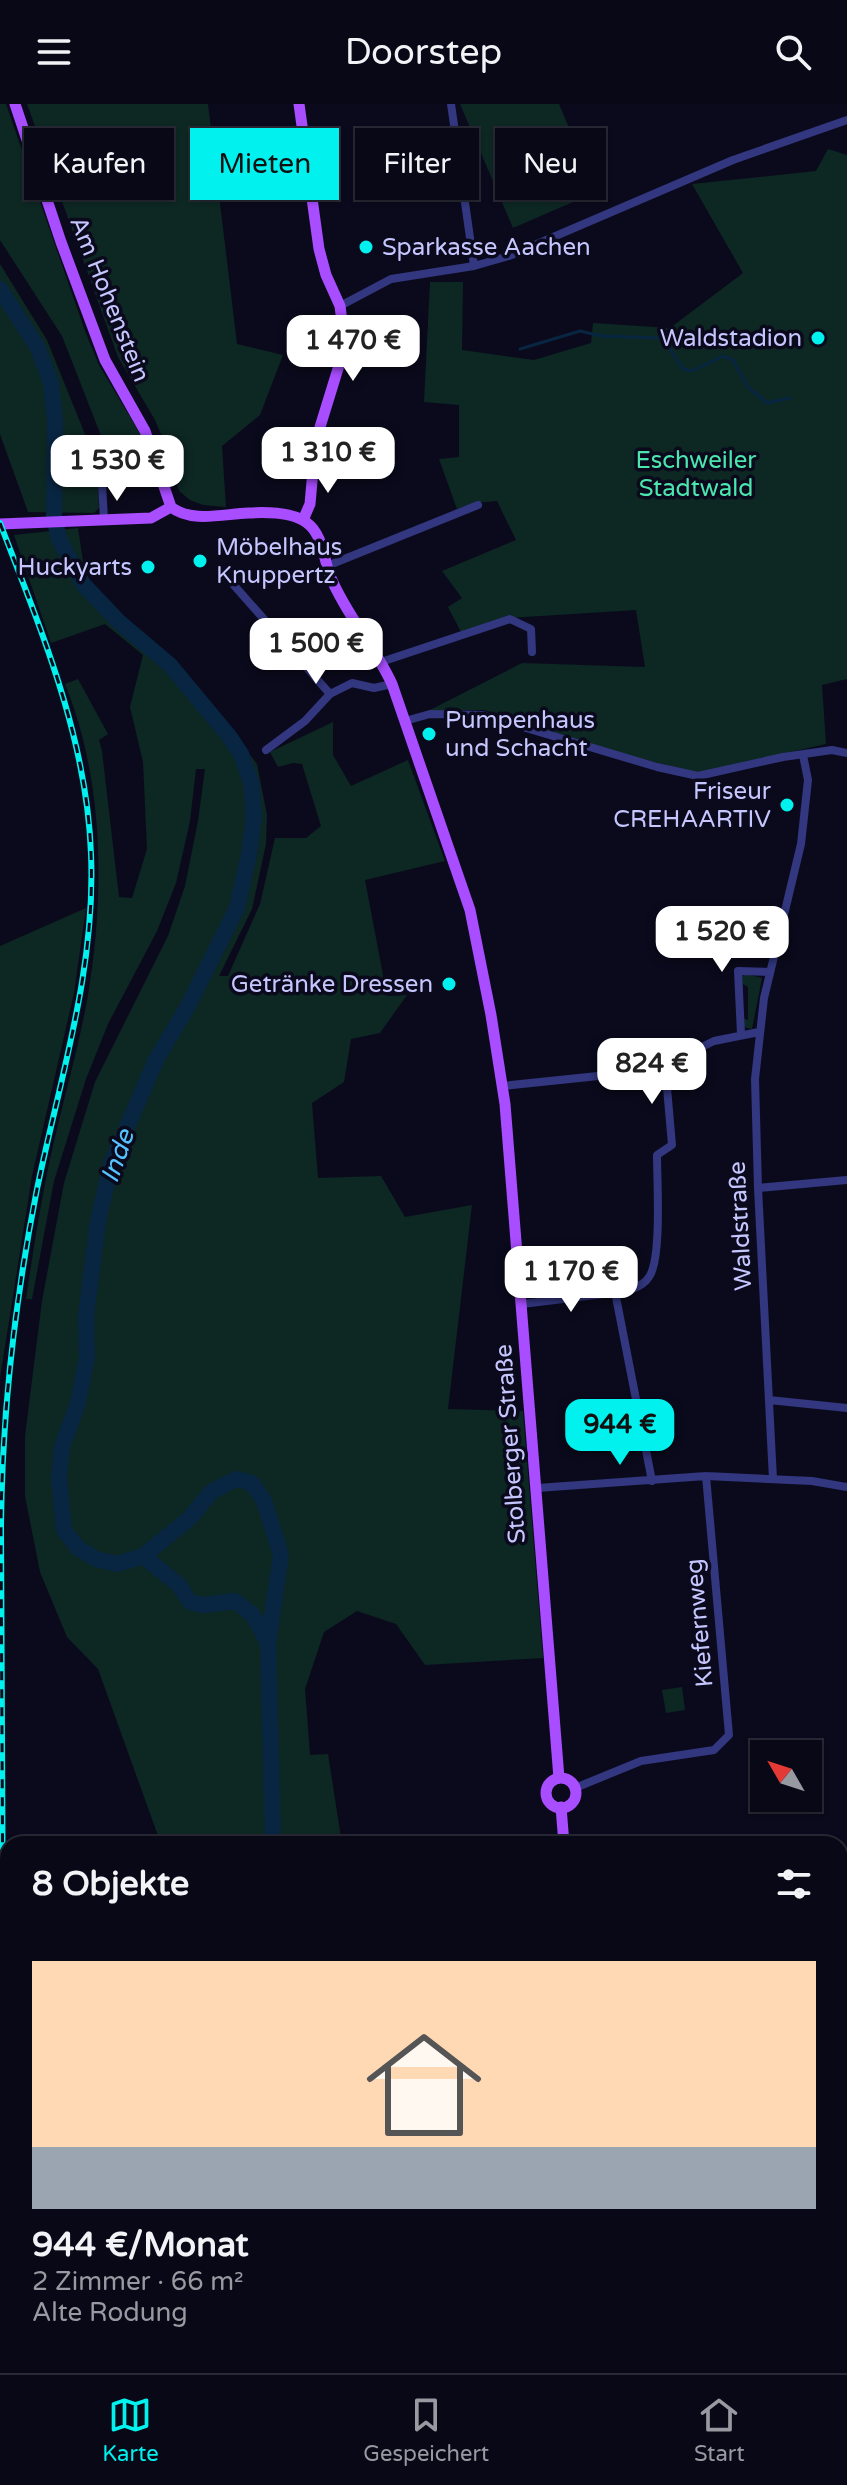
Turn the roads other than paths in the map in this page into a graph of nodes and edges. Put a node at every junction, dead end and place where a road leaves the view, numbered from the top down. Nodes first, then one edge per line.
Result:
1 (15, 104) edge
2 (299, 104) edge
3 (451, 104) edge
4 (847, 120) edge
5 (474, 266) junction
6 (340, 306) junction
7 (101, 464) dead end
8 (478, 505) dead end
9 (171, 507) junction
10 (104, 520) junction
11 (303, 520) junction
12 (0, 524) edge
13 (327, 566) junction
14 (232, 583) dead end
15 (532, 652) dead end
16 (381, 662) junction
17 (392, 684) junction
18 (330, 694) junction
19 (405, 721) junction
20 (266, 750) dead end
21 (847, 753) edge
22 (803, 755) junction
23 (770, 972) junction
24 (759, 1032) junction
25 (741, 1034) junction
26 (665, 1065) junction
27 (502, 1086) junction
28 (847, 1180) edge
29 (758, 1188) junction
30 (615, 1292) junction
31 (522, 1304) junction
32 (769, 1400) junction
33 (847, 1408) edge
34 (706, 1476) junction
35 (773, 1479) junction
36 (652, 1481) junction
37 (847, 1487) edge
38 (537, 1488) junction
39 (559, 1778) junction
40 (575, 1788) junction
41 (561, 1807) junction
42 (563, 1836) edge

1 - 9 main road, Am Hohenstein
2 - 6 main road
3 - 5 street
4 - 5 street
5 - 6 street
6 - 11 main road
7 - 10 street
8 - 13 street
9 - 10 main road
9 - 11 main road
10 - 12 main road
11 - 13 main road, Stolberger Straße
13 - 16 main road, Stolberger Straße
14 - 18 street
15 - 16 street
16 - 17 main road, Stolberger Straße
17 - 18 street
17 - 19 main road, Stolberger Straße
18 - 20 street
19 - 22 street
19 - 27 main road, Stolberger Straße
21 - 22 street
22 - 23 street, Waldstraße
23 - 24 street, Waldstraße
23 - 25 street
24 - 25 street
24 - 29 street, Waldstraße
25 - 26 street
26 - 27 street
26 - 30 street
27 - 31 main road, Stolberger Straße
28 - 29 street
29 - 32 street, Waldstraße
30 - 31 street
30 - 36 street
31 - 38 main road, Stolberger Straße
32 - 33 street
32 - 35 street, Waldstraße
34 - 35 street
34 - 36 street
34 - 40 street, Kiefernweg
35 - 37 street
36 - 38 street
38 - 39 main road, Stolberger Straße
39 - 40 main road
39 - 41 main road
40 - 41 main road
41 - 42 main road

